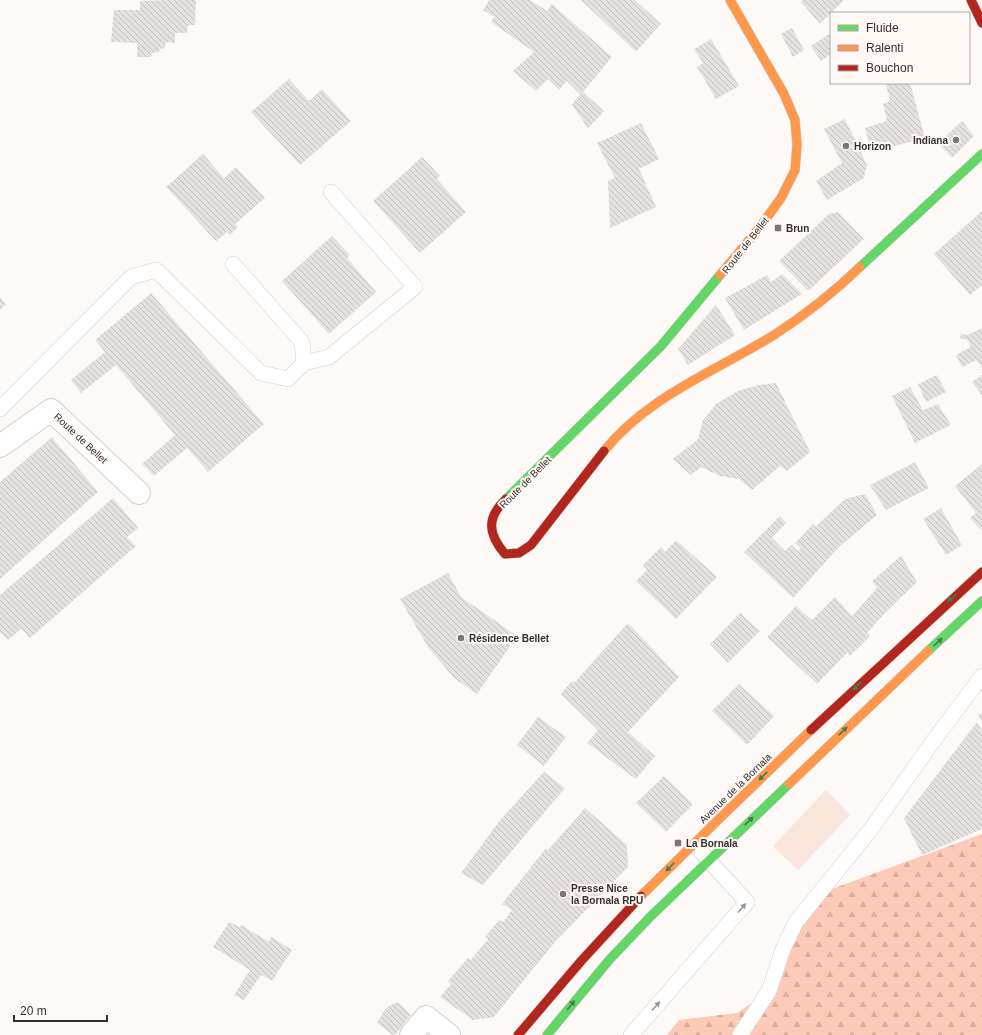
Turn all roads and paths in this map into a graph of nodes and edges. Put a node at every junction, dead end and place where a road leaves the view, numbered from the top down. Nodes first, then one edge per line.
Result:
1 (730, 0) edge
2 (971, 0) edge
3 (982, 23) edge
4 (982, 154) edge
5 (331, 192) dead end
6 (233, 264) dead end
7 (304, 363) junction
8 (0, 409) edge
9 (0, 446) edge
10 (139, 493) dead end
11 (982, 572) edge
12 (982, 601) edge
13 (982, 676) edge
14 (693, 844) junction
15 (708, 859) junction
16 (411, 1035) edge
17 (449, 1035) edge
18 (518, 1035) edge
19 (546, 1035) edge
20 (631, 1035) edge
21 (740, 1035) edge

1 - 4 street, Route de Bellet
2 - 3 street
5 - 7 lane
6 - 7 lane
7 - 8 lane
9 - 10 street, Route de Bellet
11 -> 14 street, Avenue de la Bornala
15 -> 12 street
13 - 21 lane
14 - 15 lane
14 -> 18 street, Avenue de la Bornala
19 -> 15 street
20 -> 15 lane
16 - 17 street

